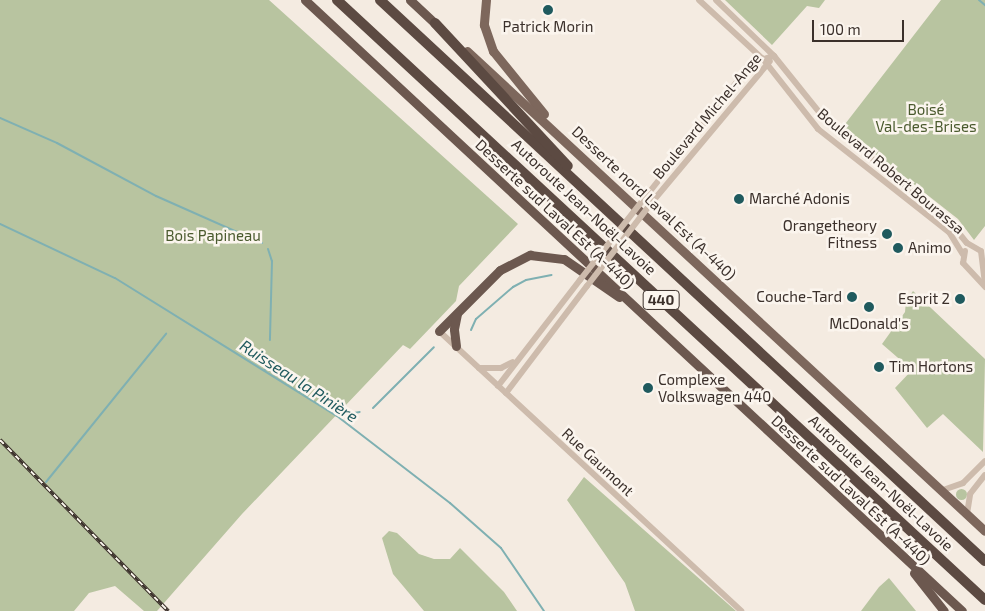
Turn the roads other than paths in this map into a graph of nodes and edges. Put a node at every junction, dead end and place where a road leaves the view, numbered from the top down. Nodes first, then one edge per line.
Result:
1 (305, 0) edge
2 (337, 0) edge
3 (380, 0) edge
4 (410, 0) edge
5 (486, 0) edge
6 (699, 0) edge
7 (716, 0) edge
8 (435, 23) junction
9 (774, 56) junction
10 (765, 62) junction
11 (565, 139) junction
12 (632, 234) junction
13 (973, 248) junction
14 (963, 254) junction
15 (982, 265) junction
16 (968, 268) junction
17 (985, 283) edge
18 (985, 287) edge
19 (635, 309) junction
20 (458, 311) junction
21 (438, 331) joint
22 (456, 346) junction
23 (514, 361) junction
24 (479, 368) junction
25 (498, 386) junction
26 (506, 393) junction
27 (985, 461) edge
28 (985, 475) edge
29 (943, 490) junction
30 (967, 514) junction
31 (985, 531) edge
32 (899, 553) junction
33 (985, 561) edge
34 (985, 600) edge
35 (742, 611) edge
36 (944, 611) edge
37 (962, 611) edge

1 - 19 highway, Desserte sud Laval Est (A-440)
2 - 34 highway, Autoroute Jean-Noël-Lavoie / 440
3 - 12 highway, Autoroute Jean-Noël-Lavoie / 440
4 - 8 highway, Desserte nord Laval Est (A-440)
5 - 11 main road
6 - 10 street, Boulevard Robert Bourassa
7 - 9 street, Boulevard Robert Bourassa
8 - 11 main road, Desserte nord Laval Est (A-440)
8 - 12 highway
9 - 10 street, Boulevard Michel-Ange
9 - 13 street, Boulevard Robert Bourassa
10 - 14 street, Boulevard Robert Bourassa
10 - 23 street, Boulevard Michel-Ange, bridge
10 - 26 street, Boulevard Michel-Ange, bridge
11 - 29 main road, Desserte nord Laval Est (A-440)
12 - 33 highway, Autoroute Jean-Noël-Lavoie / 440
13 - 14 street
13 - 15 street
14 - 16 street
15 - 16 street
15 - 17 street
16 - 18 street
19 - 20 highway
19 - 32 highway, Desserte sud Laval Est (A-440)
20 - 21 highway
20 - 22 highway
21 - 22 street, Rue Gaumont
22 - 24 street, Rue Gaumont
23 - 24 street
23 - 25 street, Boulevard Michel-Ange
24 - 25 street, Rue Gaumont
25 - 26 street, Rue Gaumont
26 - 35 street, Rue Gaumont
27 - 29 street
28 - 30 street
29 - 30 main road, Desserte nord Laval Est (A-440)
30 - 31 main road, Desserte nord Laval Est (A-440)
32 - 36 highway
32 - 37 highway, Desserte sud Laval Est (A-440)

